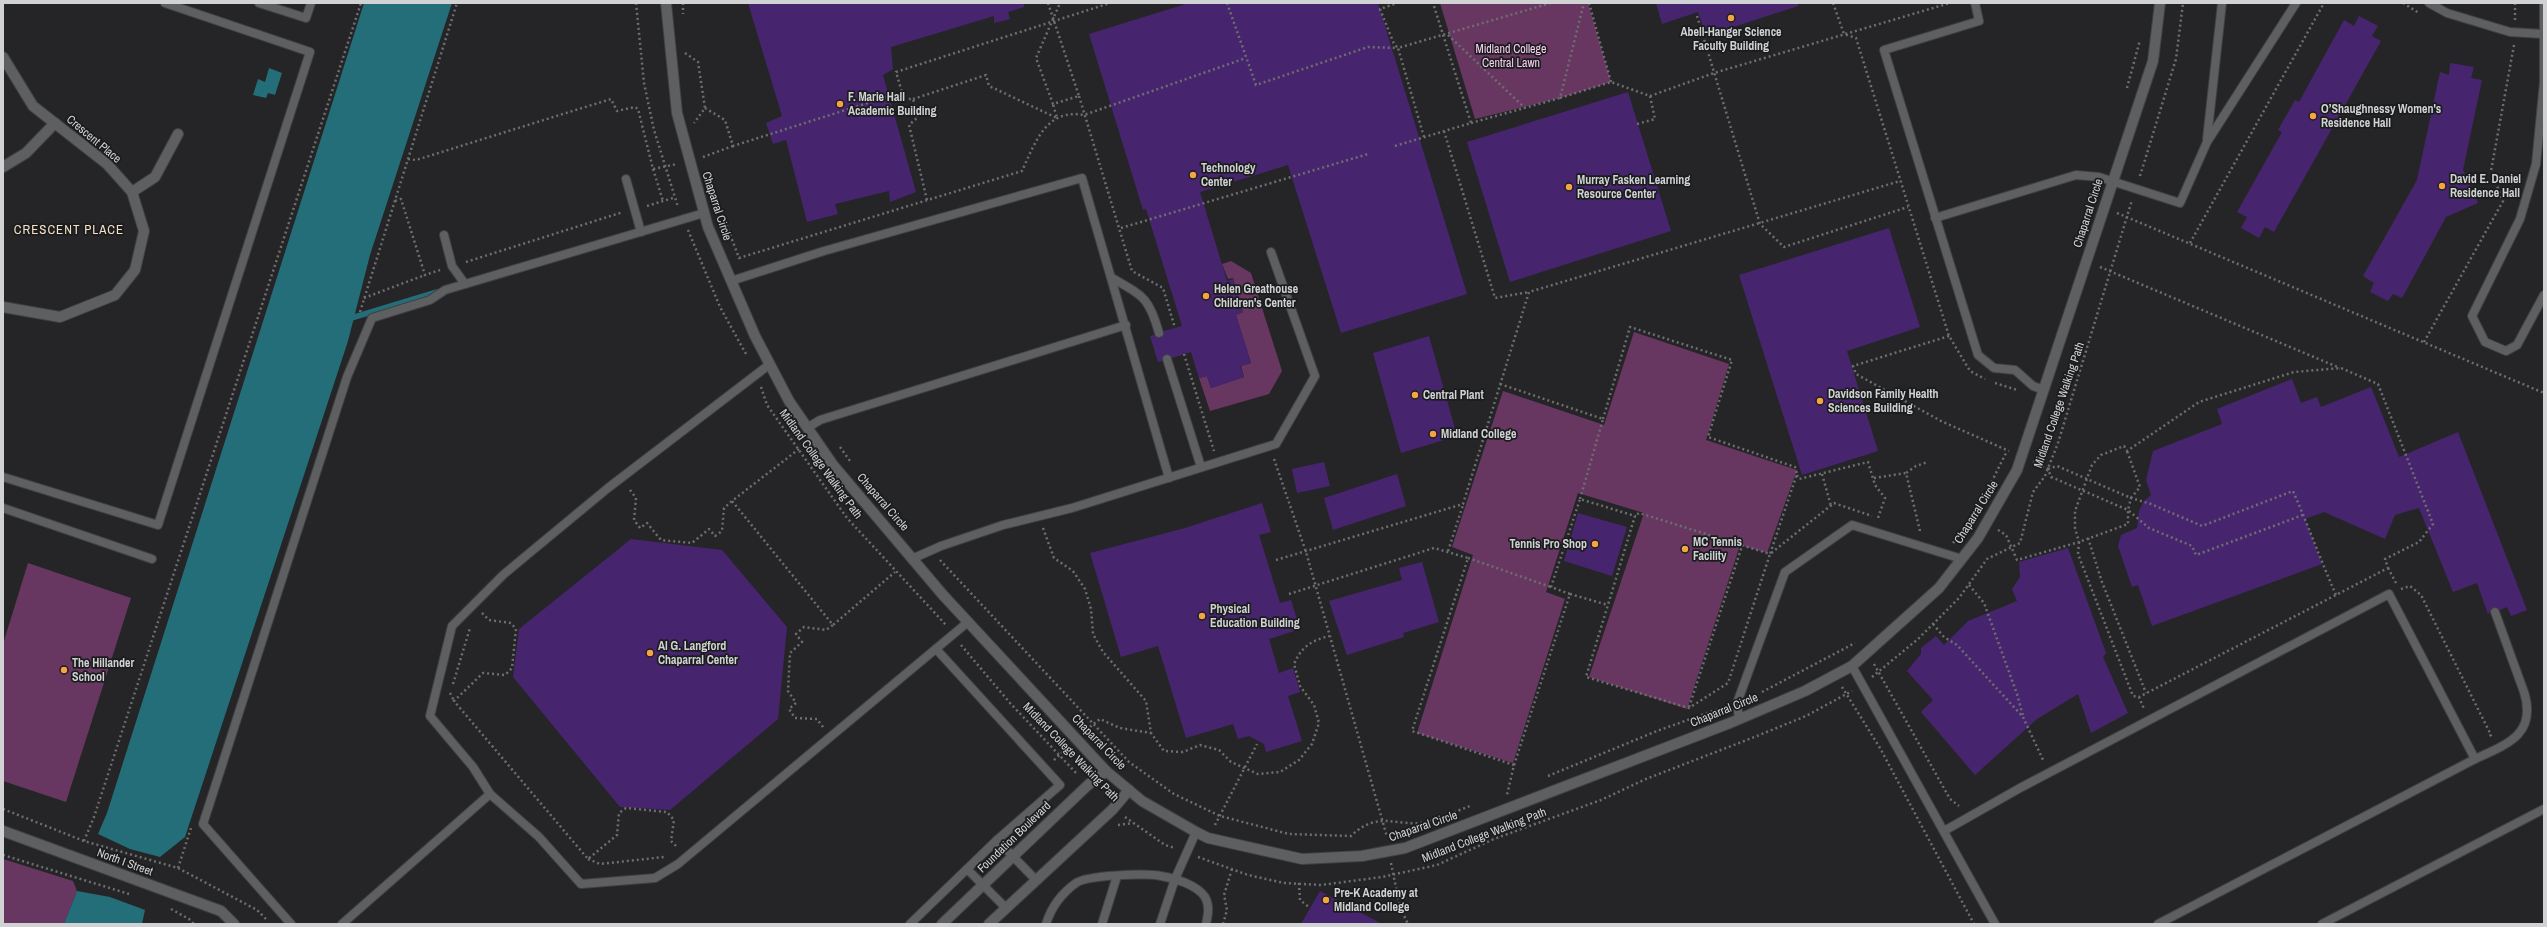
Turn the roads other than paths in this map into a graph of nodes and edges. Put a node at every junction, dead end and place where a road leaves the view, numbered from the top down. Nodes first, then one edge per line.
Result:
1 (165, 3) edge
2 (259, 3) edge
3 (311, 3) edge
4 (666, 3) edge
5 (1974, 3) edge
6 (2160, 3) edge
7 (2222, 3) edge
8 (2296, 3) edge
9 (2429, 3) edge
10 (2544, 3) edge
11 (2291, 7) edge
12 (2544, 34) edge
13 (3, 57) edge
14 (2544, 87) edge
15 (55, 124) junction
16 (178, 134) dead end
17 (2207, 142) junction
18 (3, 167) edge
19 (626, 179) dead end
20 (2112, 182) junction
21 (132, 192) junction
22 (704, 213) junction
23 (1935, 218) junction
24 (641, 232) junction
25 (444, 235) dead end
26 (1271, 252) dead end
27 (1112, 278) junction
28 (731, 281) junction
29 (465, 284) junction
30 (2544, 295) edge
31 (3, 307) edge
32 (1126, 325) junction
33 (1159, 333) dead end
34 (1167, 359) dead end
35 (770, 364) junction
36 (2044, 390) junction
37 (807, 428) junction
38 (1201, 468) junction
39 (3, 477) edge
40 (1169, 478) junction
41 (3, 508) edge
42 (914, 558) junction
43 (152, 559) dead end
44 (1962, 559) junction
45 (2495, 612) dead end
46 (968, 622) junction
47 (937, 650) junction
48 (1852, 666) junction
49 (1739, 719) junction
50 (2475, 759) junction
51 (1106, 771) junction
52 (1129, 790) junction
53 (490, 794) junction
54 (2544, 809) edge
55 (3, 831) edge
56 (1944, 831) junction
57 (1196, 832) junction
58 (997, 840) junction
59 (1013, 856) junction
60 (967, 869) junction
61 (1117, 876) junction
62 (1175, 879) junction
63 (1036, 880) junction
64 (983, 885) junction
65 (1006, 908) junction
66 (234, 924) edge
67 (291, 924) edge
68 (343, 924) edge
69 (910, 924) edge
70 (942, 924) edge
71 (989, 924) edge
72 (1046, 924) edge
73 (1102, 924) edge
74 (1160, 924) edge
75 (1206, 924) edge
76 (1995, 924) edge
77 (2158, 924) edge
78 (2322, 924) edge

1 - 39 lane
2 - 3 lane
4 - 22 street, Chaparral Circle
5 - 23 lane
6 - 20 street, Chaparral Circle
7 - 17 lane
8 - 11 lane
9 - 12 lane
10 - 12 lane
11 - 17 lane
12 - 14 lane
13 - 15 street, Crescent Place
14 - 30 lane
15 - 18 street
15 - 21 street, Crescent Place
16 - 21 street
17 - 20 lane
19 - 24 lane
20 - 23 lane
20 - 36 street, Chaparral Circle
21 - 31 street, Crescent Place
22 - 24 lane
22 - 28 street, Chaparral Circle
23 - 36 lane
24 - 29 lane
25 - 29 lane
26 - 38 lane
27 - 28 lane
27 - 32 lane
27 - 33 lane
28 - 35 street, Chaparral Circle
29 - 67 lane
32 - 37 lane
32 - 40 lane
34 - 38 lane
35 - 37 street, Chaparral Circle
35 - 53 lane
36 - 44 street, Chaparral Circle
37 - 42 street, Chaparral Circle
38 - 40 lane
40 - 42 lane
41 - 43 lane
42 - 46 street, Chaparral Circle
44 - 48 street, Chaparral Circle
44 - 49 lane
45 - 50 lane
46 - 47 lane
46 - 51 street, Chaparral Circle
47 - 53 lane
47 - 58 lane
48 - 49 street, Chaparral Circle
48 - 56 lane
49 - 57 street, Chaparral Circle
50 - 56 lane
50 - 77 lane
51 - 52 street, Chaparral Circle
51 - 59 street, Foundation Boulevard
52 - 57 street, Chaparral Circle
52 - 63 street
53 - 68 lane
54 - 78 lane
55 - 66 street, North I Street
56 - 76 lane
57 - 62 lane
58 - 59 lane
58 - 60 lane
59 - 63 lane
59 - 64 street, Foundation Boulevard
60 - 64 lane
60 - 69 lane
61 - 62 lane
61 - 72 lane
61 - 73 lane
62 - 74 lane
62 - 75 lane
63 - 65 street
64 - 65 lane
64 - 70 street, Foundation Boulevard
65 - 71 street

